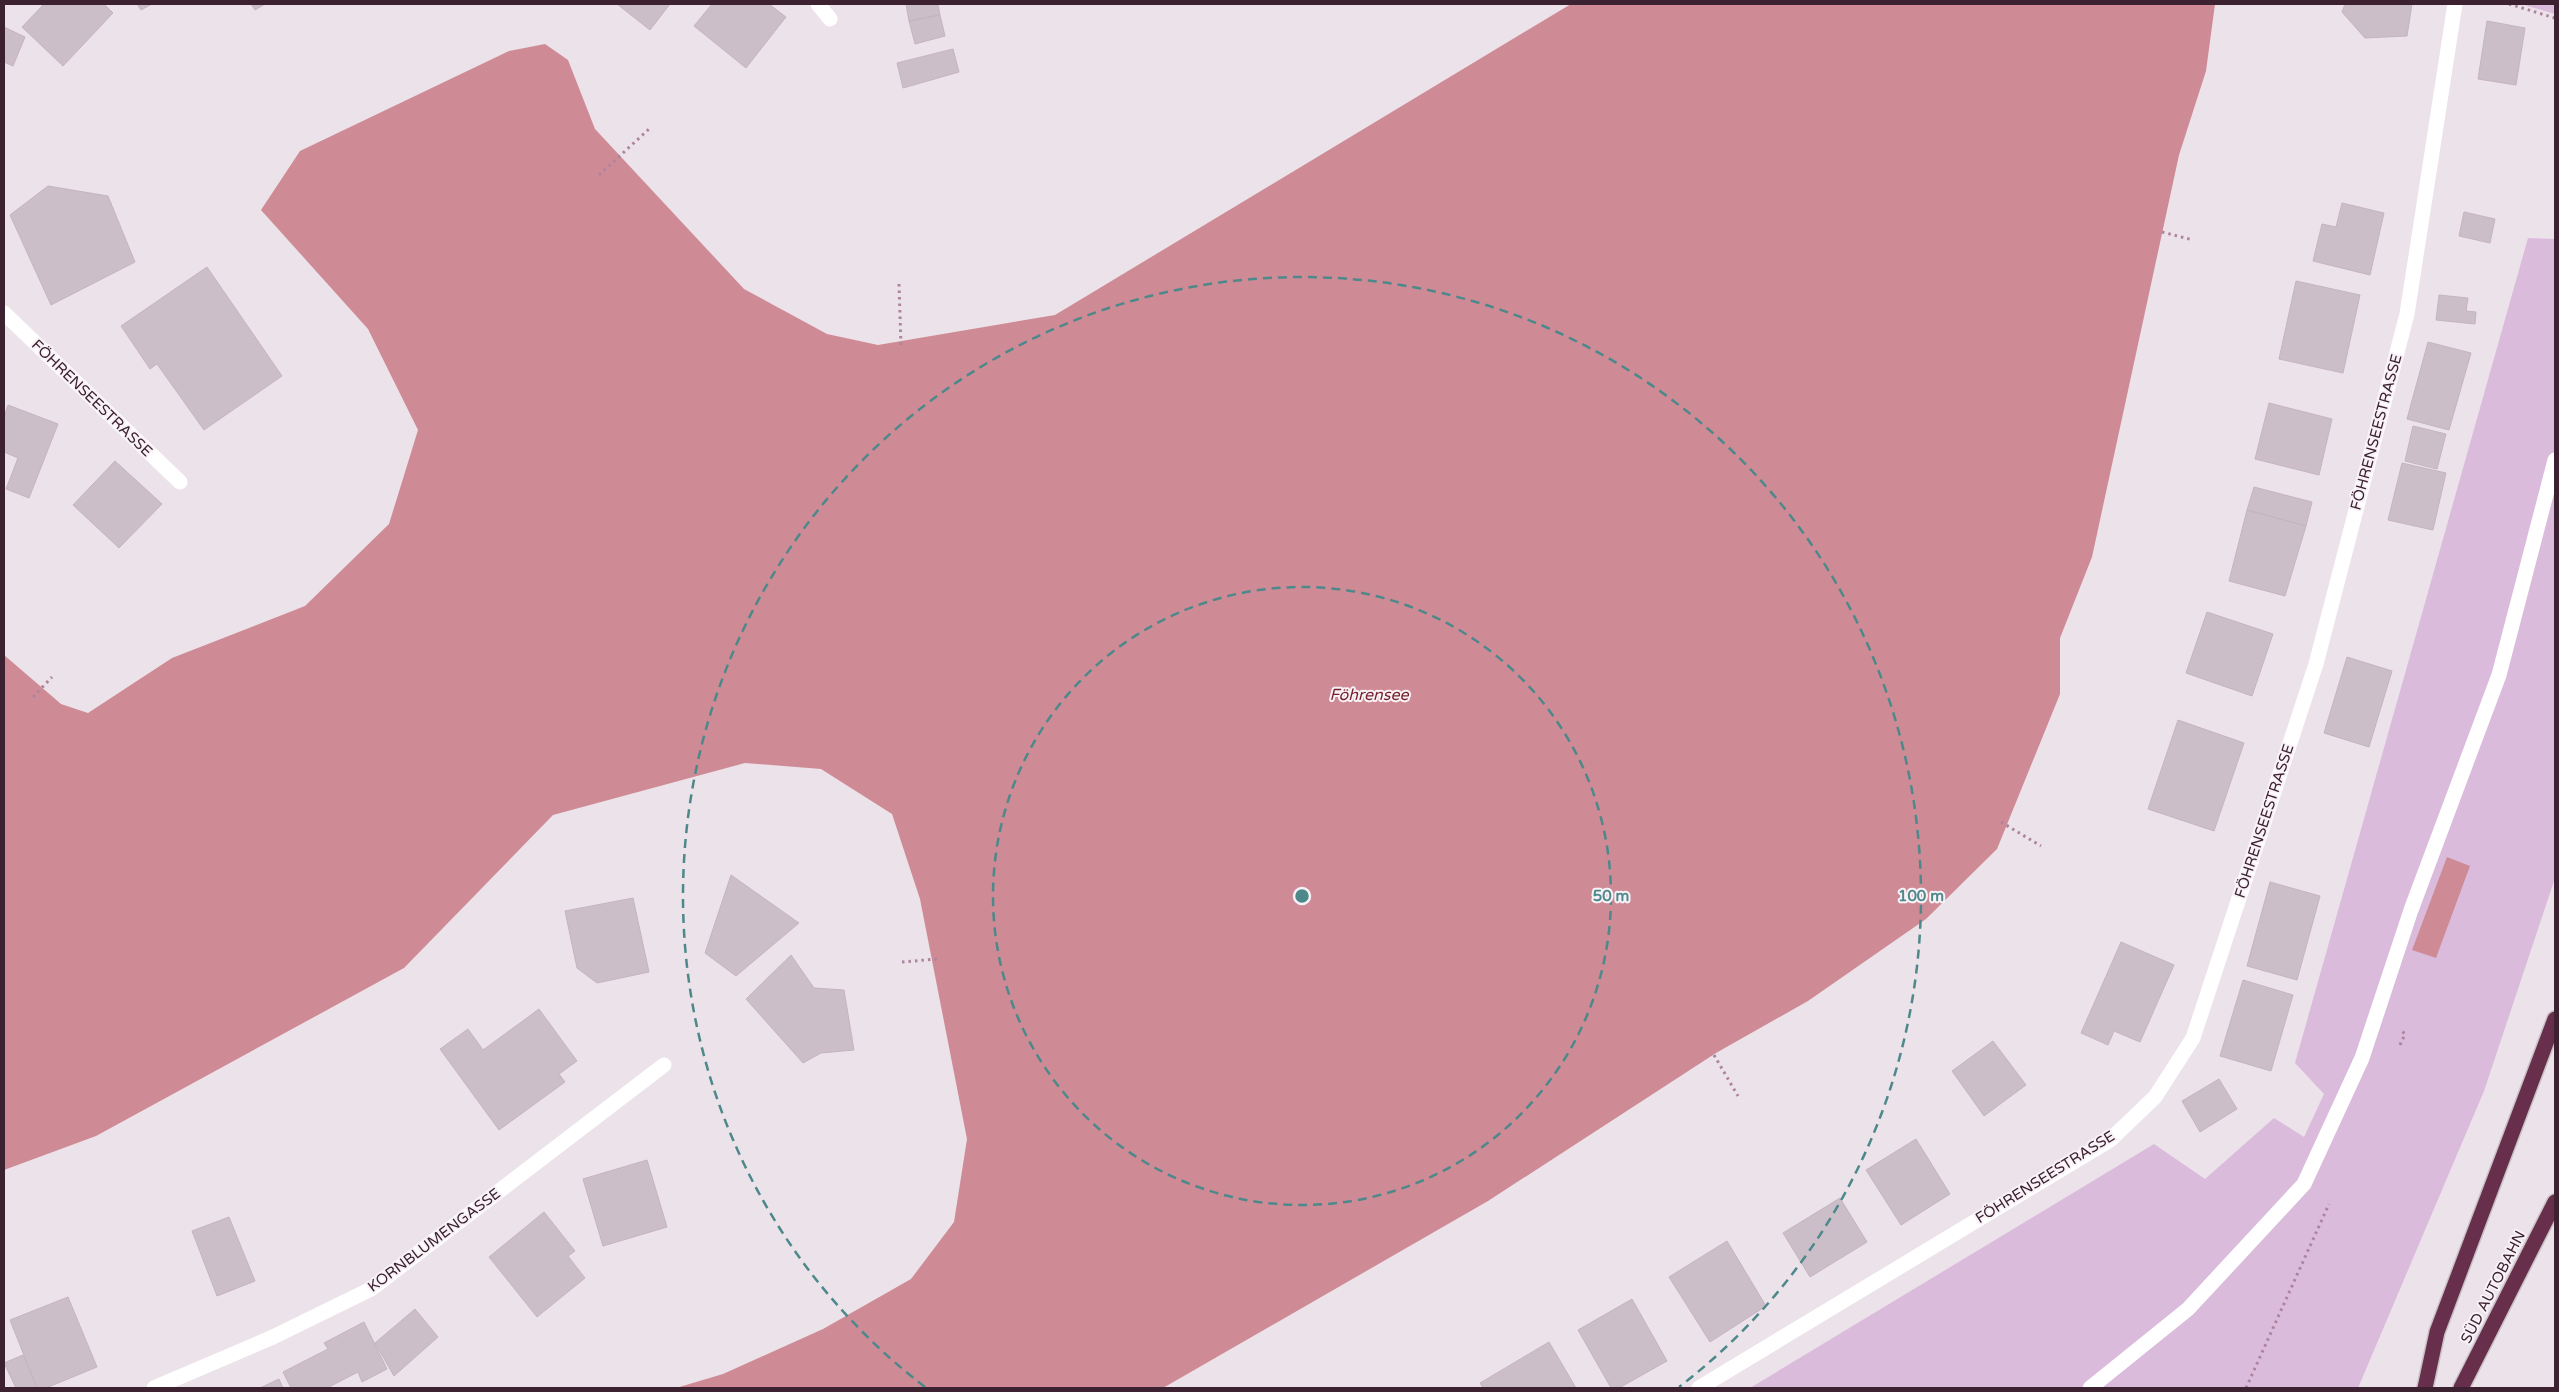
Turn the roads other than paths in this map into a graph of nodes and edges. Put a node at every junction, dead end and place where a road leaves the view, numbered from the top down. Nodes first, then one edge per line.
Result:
1 (818, 4) edge
2 (2454, 4) edge
3 (830, 19) dead end
4 (4, 314) edge
5 (2555, 460) edge
6 (180, 482) dead end
7 (2555, 1019) edge
8 (664, 1065) dead end
9 (2555, 1202) edge
10 (154, 1388) edge
11 (1699, 1388) edge
12 (2090, 1388) edge
13 (2425, 1388) edge
14 (2461, 1388) edge

1 - 3 street
2 - 11 street, FÖHRENSEESTRASSE
4 - 6 street, FÖHRENSEESTRASSE
5 - 12 street
7 - 13 highway
8 - 10 street, KORNBLUMENGASSE
9 - 14 highway, SÜD AUTOBAHN

